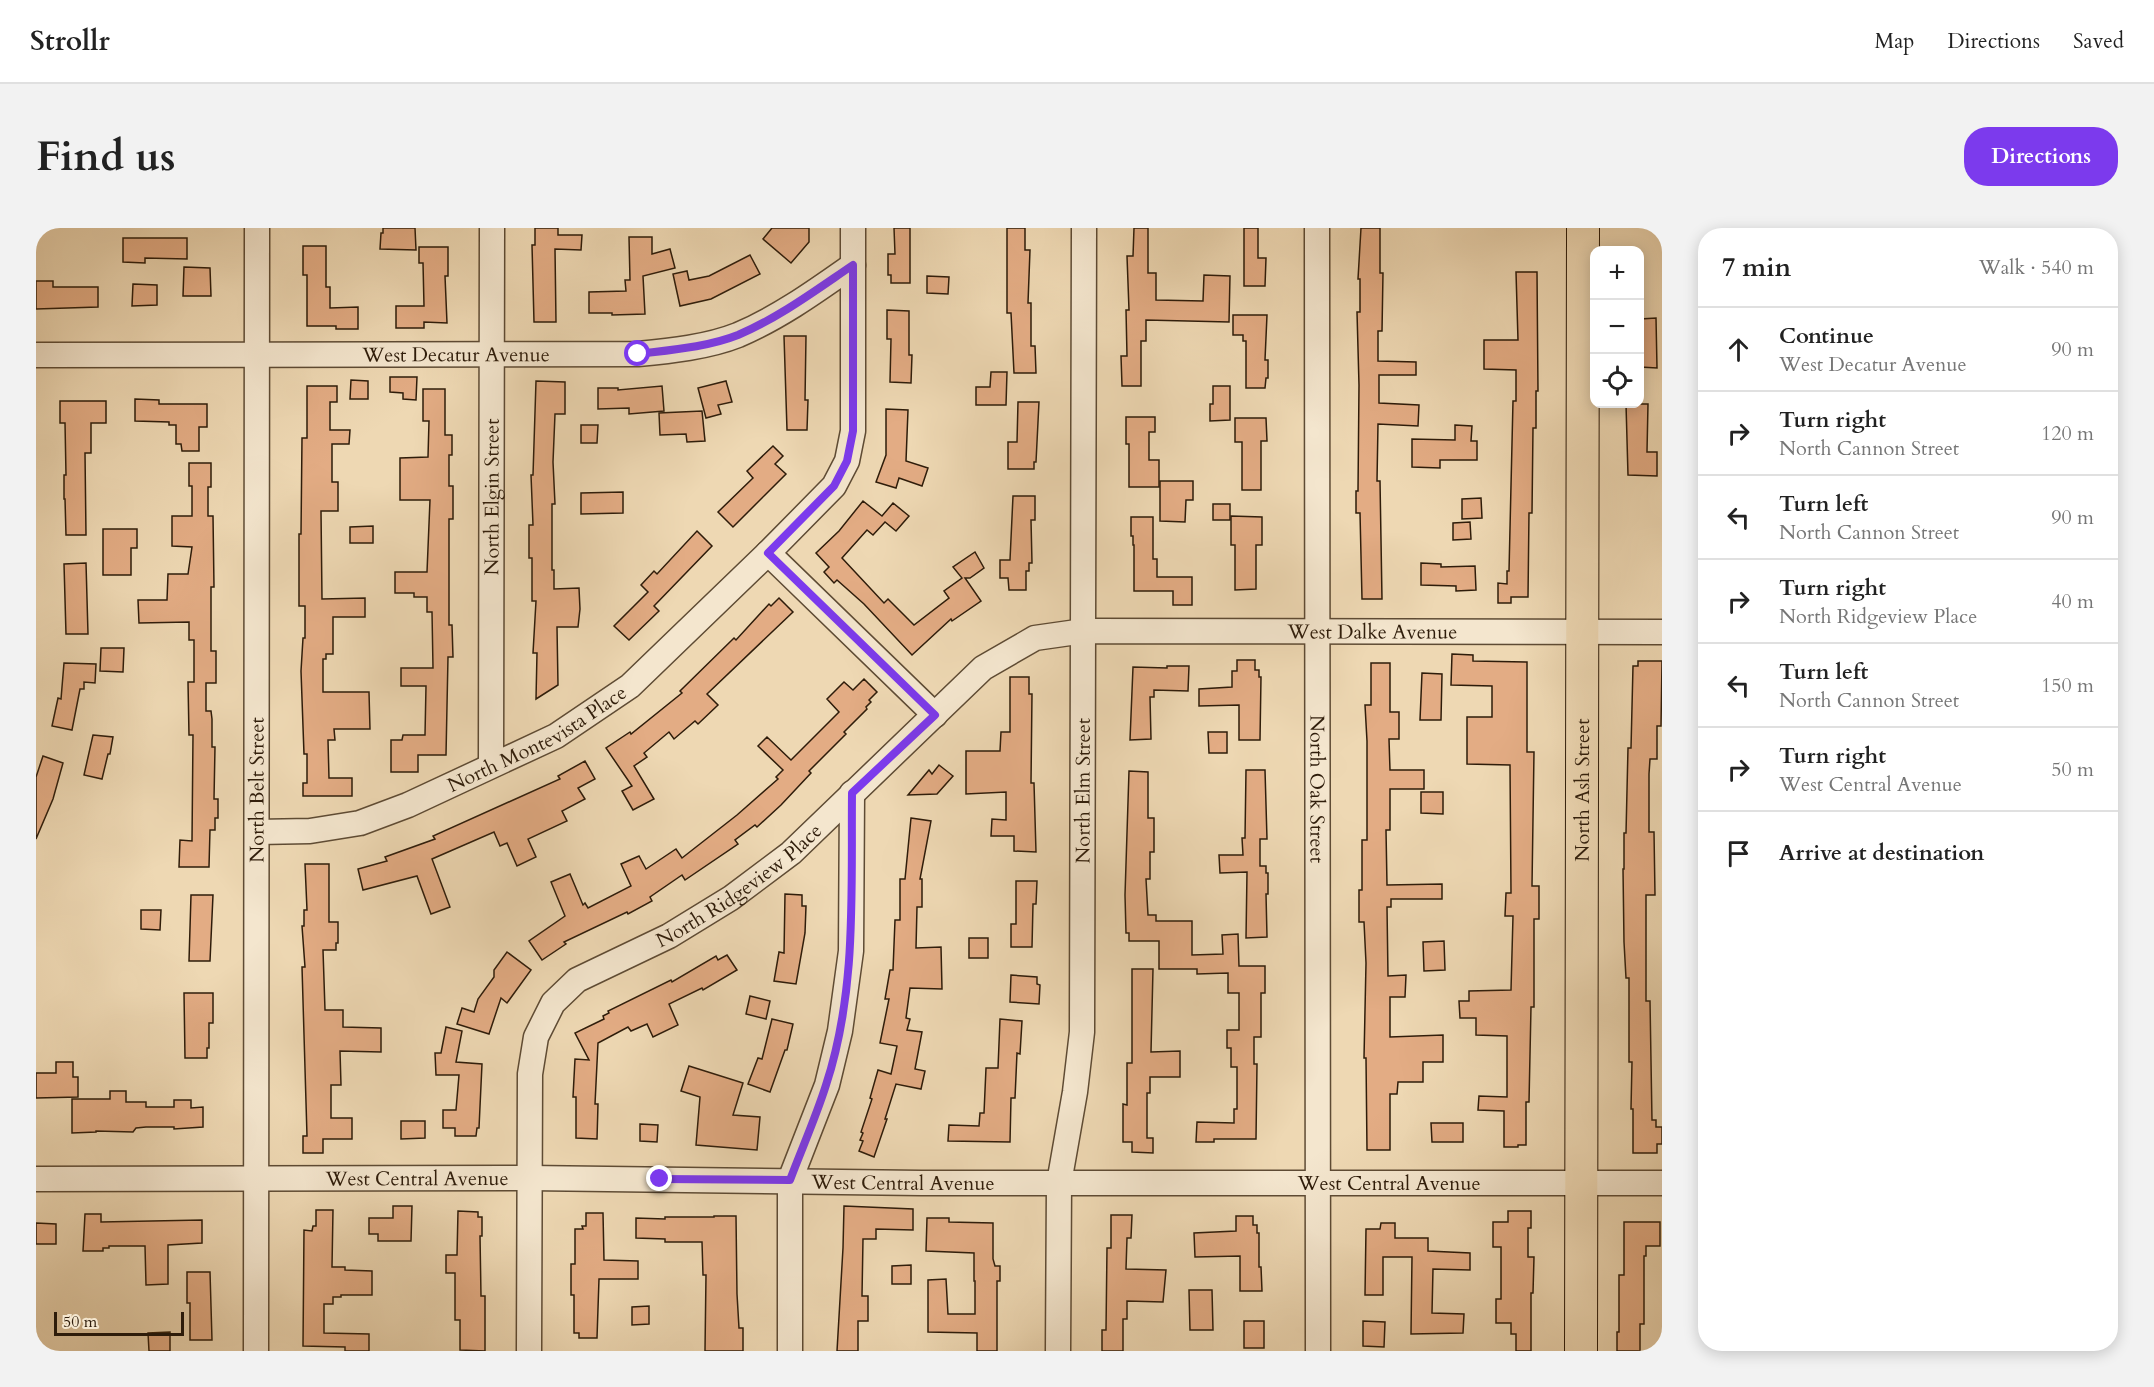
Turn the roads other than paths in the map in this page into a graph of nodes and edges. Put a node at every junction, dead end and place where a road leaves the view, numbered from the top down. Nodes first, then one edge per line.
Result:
1 (257, 228) edge
2 (492, 228) edge
3 (853, 228) edge
4 (1084, 228) edge
5 (1317, 228) edge
6 (1583, 228) edge
7 (853, 265) junction
8 (258, 353) junction
9 (492, 353) junction
10 (36, 354) edge
11 (768, 553) junction
12 (1084, 631) junction
13 (1318, 631) junction
14 (1582, 631) junction
15 (1662, 632) edge
16 (935, 715) junction
17 (491, 765) junction
18 (852, 793) junction
19 (257, 832) junction
20 (529, 1178) junction
21 (36, 1179) edge
22 (256, 1179) junction
23 (790, 1180) junction
24 (1318, 1182) junction
25 (1581, 1182) junction
26 (1059, 1183) junction
27 (1662, 1183) edge
28 (256, 1351) edge
29 (529, 1351) edge
30 (790, 1351) edge
31 (1058, 1351) edge
32 (1318, 1351) edge
33 (1581, 1351) edge

1 - 8 street, North Belt Street
2 - 9 street, North Elgin Street
3 - 7 street, North Montevista Place
4 - 12 street, North Elm Street
5 - 13 street, North Oak Street
6 - 14 main road, North Ash Street
7 - 9 street, West Decatur Avenue
7 - 11 street, North Montevista Place
8 - 9 street, West Decatur Avenue
8 - 10 street, West Decatur Avenue
8 - 19 street, North Belt Street
9 - 17 street, North Elgin Street
11 - 16 street
11 - 17 street, North Montevista Place
12 - 13 street, West Dalke Avenue
12 - 16 street, North Ridgeview Place
12 - 26 street, North Elm Street
13 - 14 street, West Dalke Avenue
13 - 24 street, North Oak Street
14 - 15 street, West Dalke Avenue
14 - 25 main road, North Ash Street
16 - 18 street, North Ridgeview Place
17 - 19 street, North Montevista Place
18 - 20 street, North Ridgeview Place
18 - 23 street
19 - 22 street, North Belt Street
20 - 22 street, West Central Avenue
20 - 23 street, West Central Avenue
20 - 29 street
21 - 22 street, West Central Avenue
22 - 28 street, North Belt Street
23 - 26 street, West Central Avenue
23 - 30 street
24 - 25 street, West Central Avenue
24 - 26 street, West Central Avenue
24 - 32 street, North Oak Street
25 - 27 street, West Central Avenue
25 - 33 main road, North Ash Street
26 - 31 street, North Elm Street

